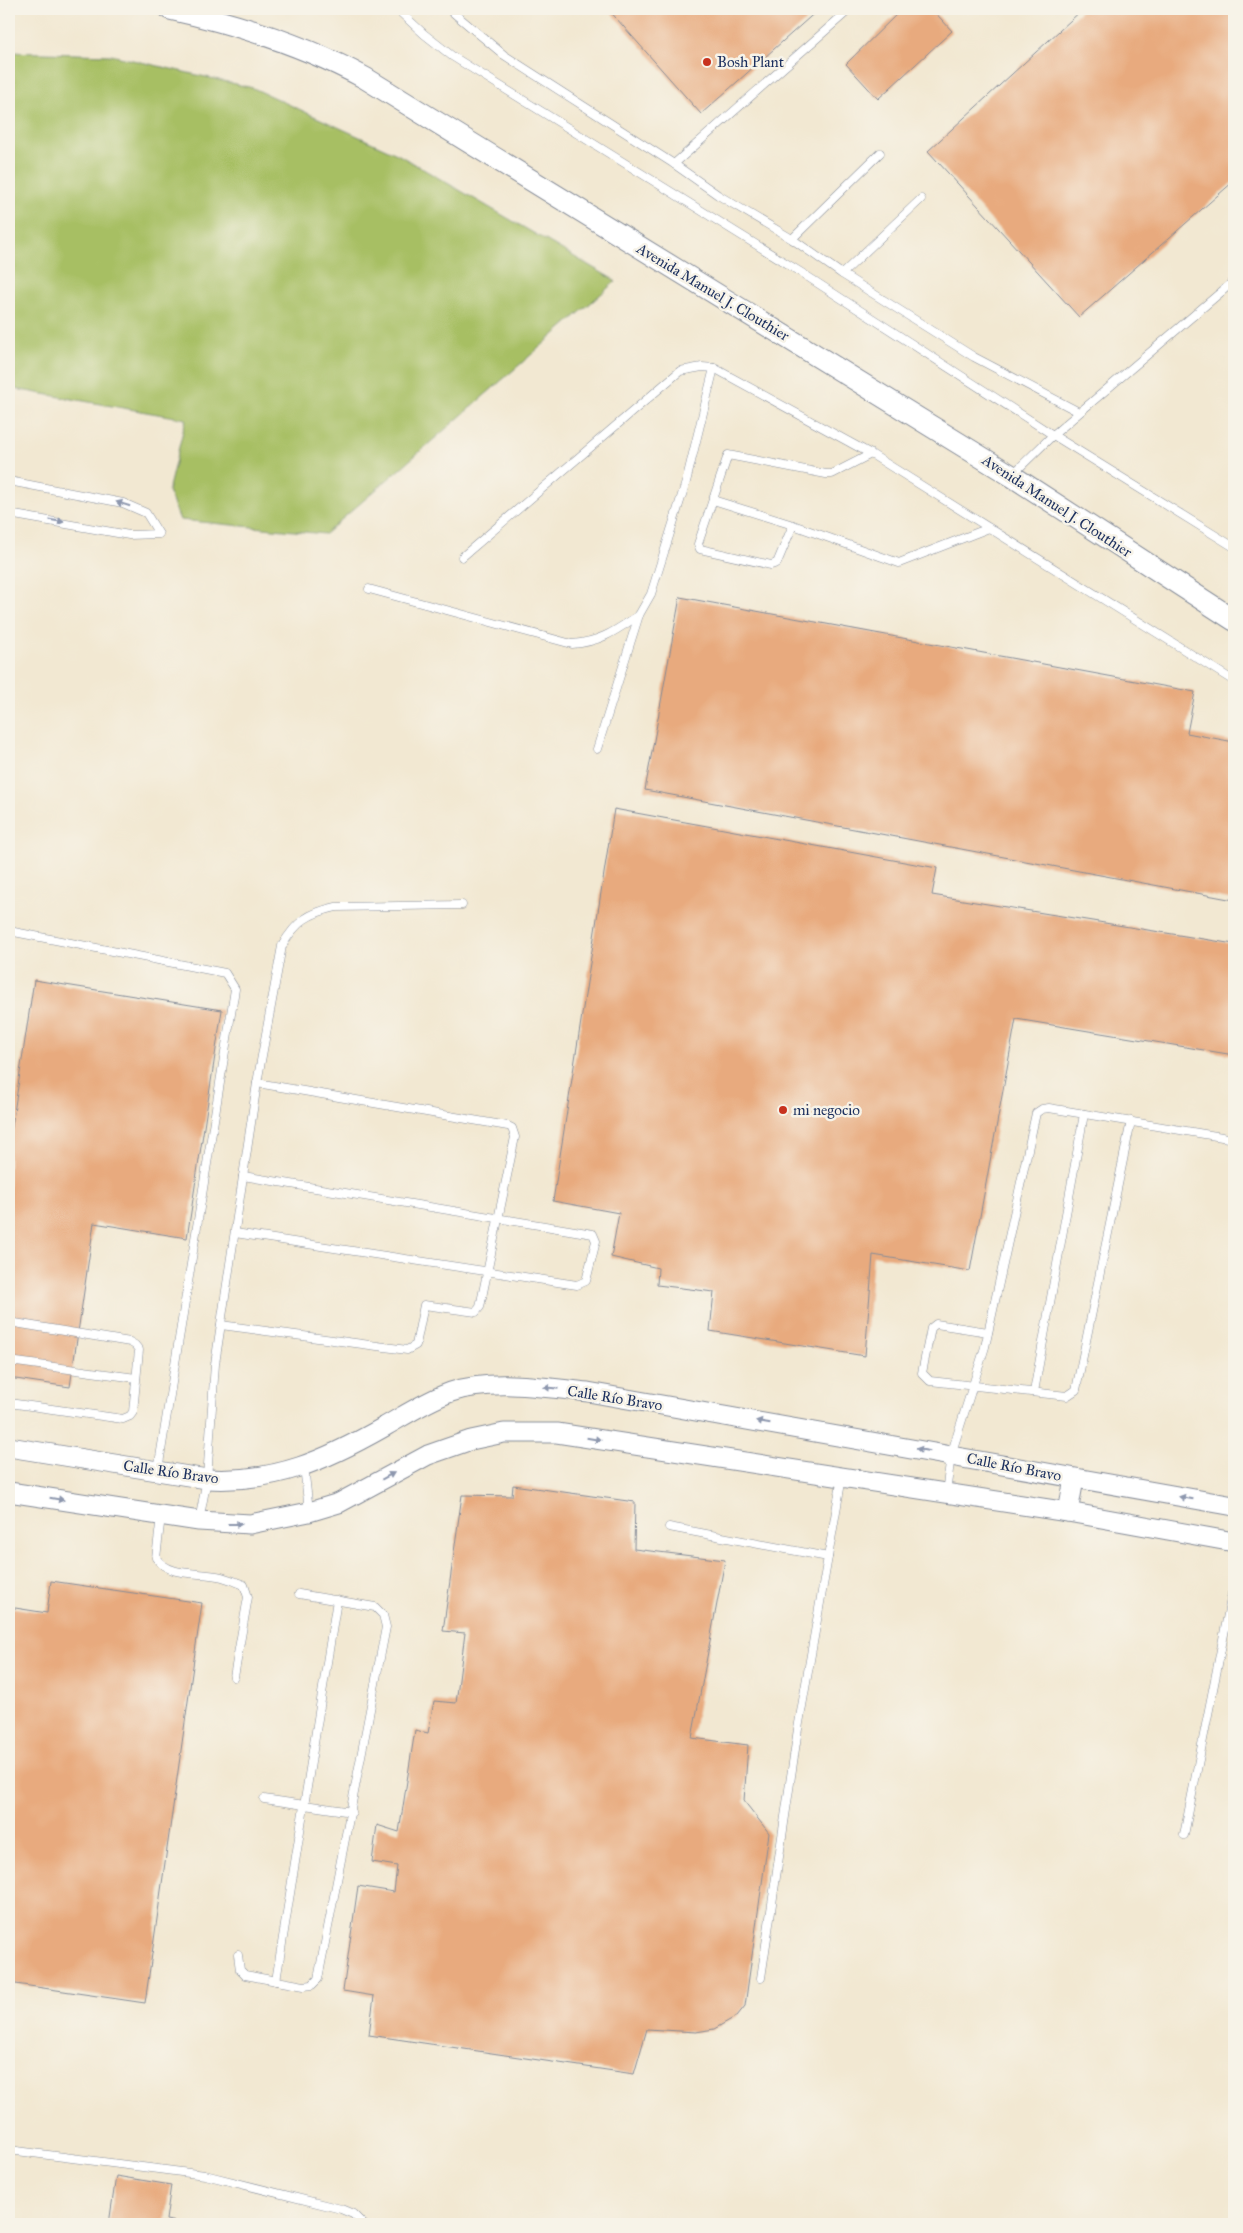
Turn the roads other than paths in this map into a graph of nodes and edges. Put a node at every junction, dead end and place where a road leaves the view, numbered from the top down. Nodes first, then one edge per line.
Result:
1 (170, 9) edge
2 (397, 9) edge
3 (449, 9) edge
4 (850, 9) edge
5 (880, 153) dead end
6 (674, 164) junction
7 (921, 199) dead end
8 (792, 240) junction
9 (842, 274) junction
10 (1234, 281) edge
11 (714, 368) junction
12 (1079, 412) junction
13 (1053, 435) junction
14 (871, 454) junction
15 (1012, 476) junction
16 (9, 481) edge
17 (713, 500) junction
18 (9, 514) edge
19 (793, 525) junction
20 (989, 528) junction
21 (1234, 547) edge
22 (462, 557) dead end
23 (369, 590) dead end
24 (639, 615) junction
25 (1234, 620) edge
26 (1234, 681) edge
27 (597, 749) dead end
28 (462, 905) dead end
29 (9, 931) edge
30 (257, 1083) junction
31 (1084, 1114) junction
32 (1131, 1122) junction
33 (1234, 1139) edge
34 (243, 1176) junction
35 (498, 1218) junction
36 (235, 1232) junction
37 (487, 1272) junction
38 (9, 1322) edge
39 (221, 1325) junction
40 (988, 1332) junction
41 (9, 1362) edge
42 (136, 1378) junction
43 (974, 1387) junction
44 (1034, 1392) junction
45 (9, 1403) edge
46 (9, 1448) edge
47 (951, 1455) junction
48 (304, 1466) junction
49 (158, 1470) junction
50 (842, 1477) junction
51 (208, 1479) junction
52 (1074, 1479) junction
53 (9, 1492) edge
54 (946, 1493) junction
55 (1234, 1506) edge
56 (309, 1512) junction
57 (1068, 1512) junction
58 (161, 1516) junction
59 (200, 1521) junction
60 (669, 1527) dead end
61 (1234, 1542) edge
62 (828, 1557) junction
63 (1234, 1584) edge
64 (298, 1594) dead end
65 (337, 1600) junction
66 (234, 1677) dead end
67 (264, 1799) dead end
68 (305, 1804) junction
69 (352, 1812) junction
70 (1184, 1835) dead end
71 (238, 1955) dead end
72 (761, 1978) dead end
73 (276, 1981) junction
74 (9, 2150) edge
75 (363, 2224) edge

1 - 15 main road, Avenida Manuel J. Clouthier
2 - 13 lane
3 - 6 lane
4 - 6 lane
5 - 8 lane
6 - 8 lane
7 - 9 lane
8 - 9 lane
9 - 12 lane
10 - 12 lane
11 - 14 lane
11 - 22 lane
11 - 24 lane
12 - 13 lane
13 - 15 lane
13 - 21 lane
14 - 17 lane
14 - 20 lane
15 - 25 main road, Avenida Manuel J. Clouthier
18 -> 16 lane
17 - 19 lane
17 - 19 lane
19 - 20 lane
20 - 26 lane
23 - 24 lane
24 - 27 lane
28 - 30 lane
29 - 49 lane
30 - 34 lane
30 - 35 lane
31 - 32 lane
31 - 40 lane
31 - 44 lane
32 - 33 lane
32 - 44 lane
34 - 35 lane
34 - 36 lane
35 - 37 lane
35 - 37 lane
36 - 37 lane
36 - 39 lane
37 - 39 lane
38 - 42 lane
39 - 51 lane
40 - 43 lane
40 - 43 lane
41 - 42 lane
42 - 45 lane
43 - 44 lane
43 - 47 lane
46 - 49 street, Calle Río Bravo
47 -> 48 street, Calle Río Bravo
47 - 52 street, Calle Río Bravo
47 - 54 lane
48 - 51 street, Calle Río Bravo
48 - 56 lane
49 - 51 street, Calle Río Bravo
50 - 54 street
56 -> 50 street
50 - 62 lane
51 - 59 lane
55 -> 52 street, Calle Río Bravo
52 - 57 street
53 -> 58 street
54 - 57 street
59 -> 56 street
57 - 61 street
58 - 59 street
58 - 66 lane
60 - 62 lane
62 - 72 lane
63 - 70 lane
64 - 65 lane
65 - 68 lane
65 - 69 lane
67 - 68 lane
68 - 69 lane
68 - 73 lane
69 - 73 lane
71 - 73 lane
74 - 75 lane

